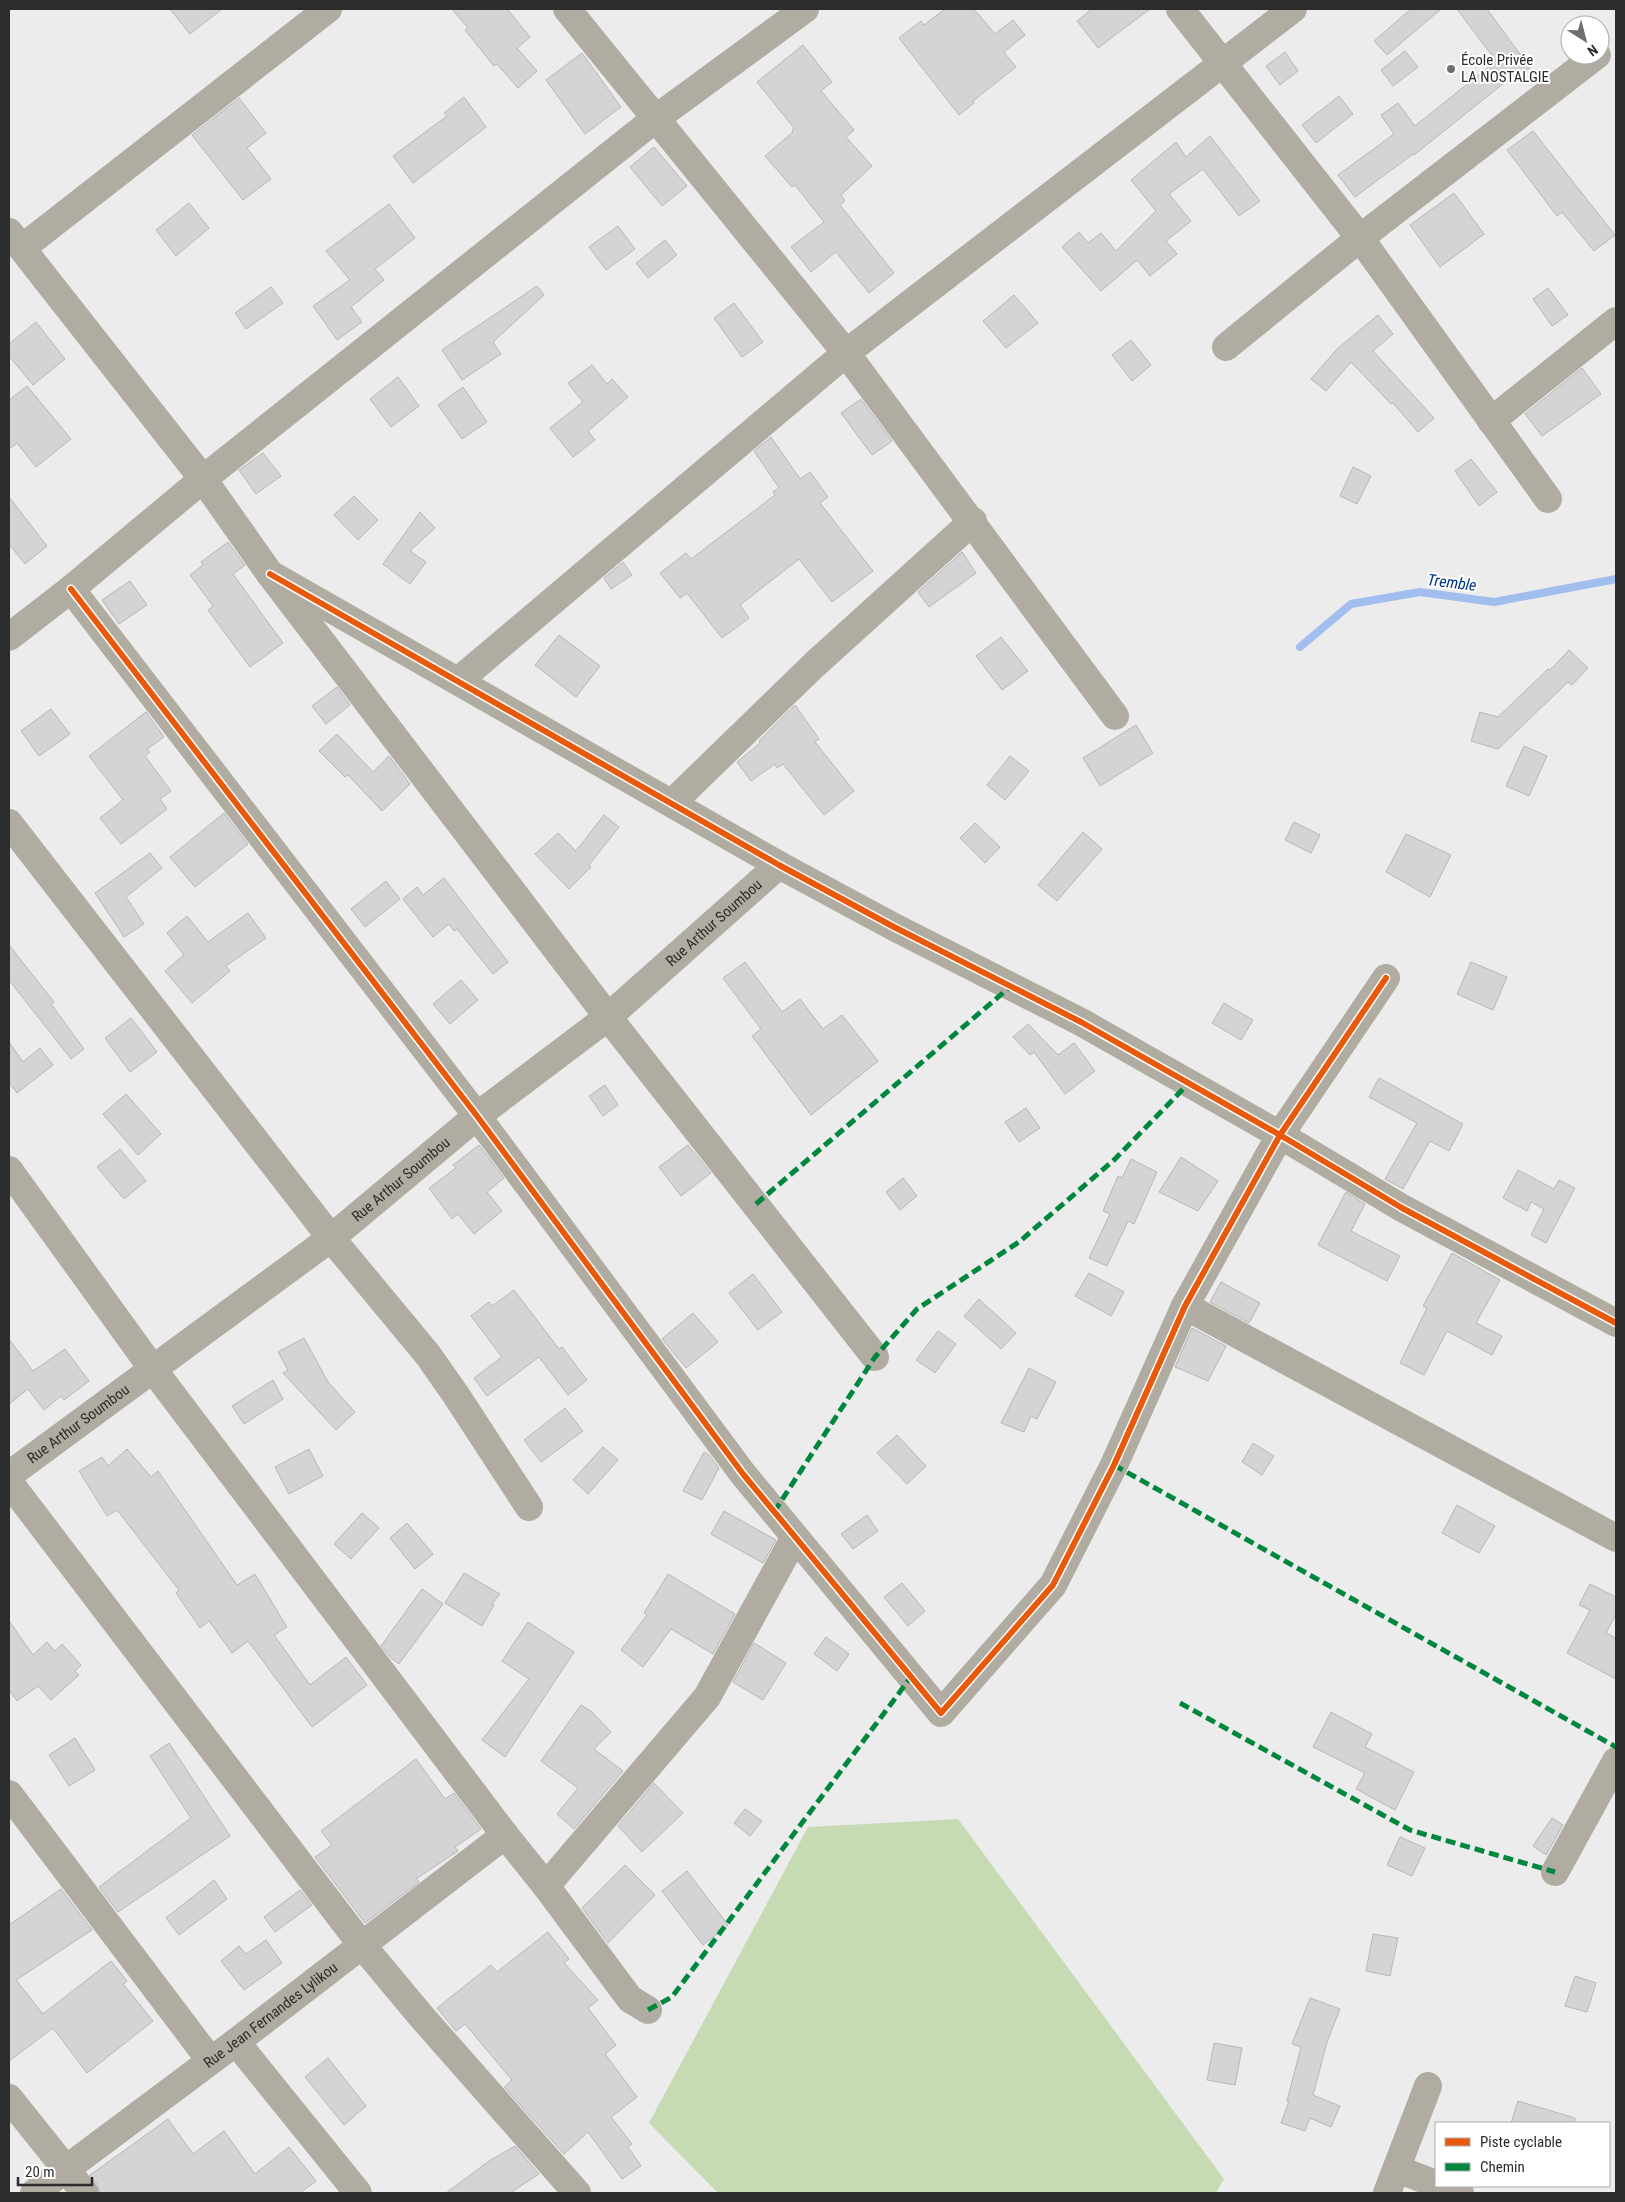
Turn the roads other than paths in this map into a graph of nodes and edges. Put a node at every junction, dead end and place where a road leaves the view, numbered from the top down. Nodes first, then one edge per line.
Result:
1 (328, 9) edge
2 (567, 9) edge
3 (805, 9) edge
4 (1180, 9) edge
5 (1292, 9) edge
6 (1223, 63) junction
7 (1585, 65) edge
8 (655, 119) junction
9 (1360, 238) junction
10 (15, 240) edge
11 (1616, 321) edge
12 (1226, 347) dead end
13 (846, 353) junction
14 (1491, 421) junction
15 (203, 479) junction
16 (1548, 499) dead end
17 (973, 521) junction
18 (270, 574) junction
19 (71, 589) junction
20 (9, 637) edge
21 (458, 681) junction
22 (1115, 716) dead end
23 (672, 803) junction
24 (9, 823) edge
25 (779, 865) junction
26 (1386, 978) dead end
27 (608, 1017) junction
28 (477, 1116) junction
29 (1280, 1135) junction
30 (9, 1170) edge
31 (331, 1238) junction
32 (1185, 1306) junction
33 (1616, 1323) edge
34 (875, 1357) dead end
35 (152, 1368) junction
36 (9, 1474) edge
37 (9, 1482) edge
38 (528, 1507) dead end
39 (795, 1538) junction
40 (1616, 1538) edge
41 (1616, 1761) edge
42 (9, 1794) edge
43 (505, 1835) junction
44 (1555, 1872) dead end
45 (546, 1886) junction
46 (361, 1944) junction
47 (648, 2010) dead end
48 (236, 2042) junction
49 (210, 2060) junction
50 (1428, 2086) dead end
51 (9, 2098) edge
52 (66, 2170) junction
53 (1392, 2181) edge
54 (1435, 2184) edge
55 (1443, 2187) edge
56 (34, 2193) edge
57 (85, 2193) edge
58 (358, 2193) edge
59 (577, 2193) edge
60 (1460, 2193) edge

1 - 10 street
2 - 8 street
3 - 8 street
4 - 6 street
5 - 6 street
6 - 9 street
6 - 13 street
7 - 9 street
8 - 13 street
8 - 15 street
9 - 12 street
9 - 14 street
10 - 15 street
11 - 14 street
13 - 17 street
13 - 21 street
14 - 16 street
15 - 18 street
15 - 19 street
17 - 22 street
17 - 23 street
18 - 21 street
18 - 27 street
19 - 20 street
19 - 28 street
21 - 23 street
23 - 25 street
24 - 31 street
25 - 27 street, Rue Arthur Soumbou
25 - 29 street
26 - 29 street
27 - 28 street, Rue Arthur Soumbou
27 - 34 street
28 - 31 street, Rue Arthur Soumbou
28 - 39 street
29 - 32 street
29 - 33 street
30 - 35 street
31 - 35 street, Rue Arthur Soumbou
31 - 38 street
32 - 39 street
32 - 40 street
35 - 36 street, Rue Arthur Soumbou
35 - 43 street
37 - 46 street
39 - 45 street
41 - 44 street
42 - 49 street
43 - 45 street
43 - 46 street, Rue Jean Fernandes Lylikou
45 - 47 street
46 - 48 street, Rue Jean Fernandes Lylikou
46 - 59 street
48 - 49 street, Rue Jean Fernandes Lylikou
48 - 58 street
49 - 52 street, Rue Jean Fernandes Lylikou
50 - 53 street
51 - 52 street
52 - 56 street, Rue Jean Fernandes Lylikou
52 - 57 street
53 - 54 street
55 - 60 street

